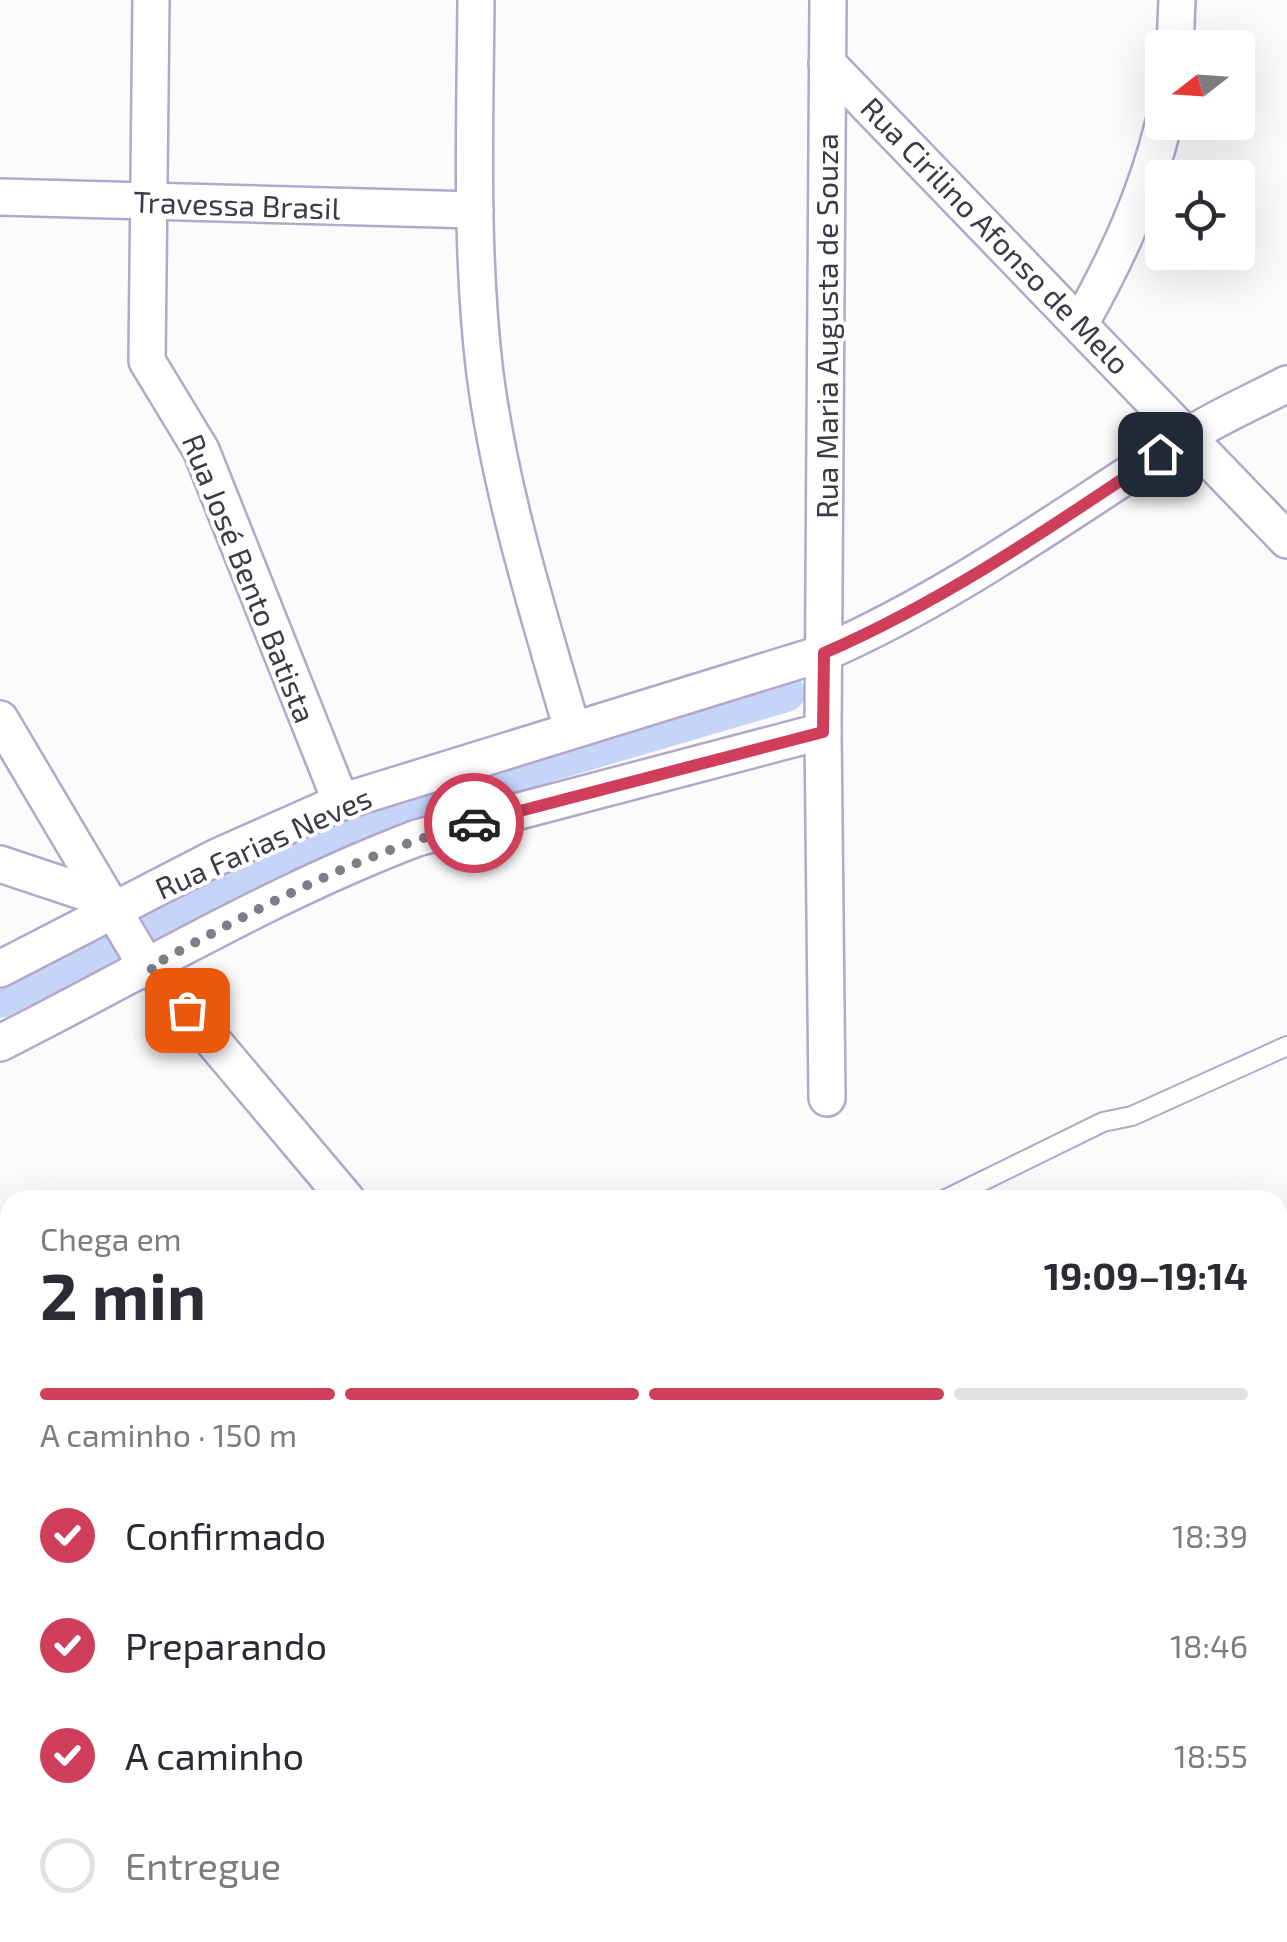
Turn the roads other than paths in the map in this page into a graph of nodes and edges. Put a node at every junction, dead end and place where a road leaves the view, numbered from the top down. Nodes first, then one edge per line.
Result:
1 (151, 0) edge
2 (476, 0) edge
3 (828, 0) edge
4 (1177, 0) edge
5 (1176, 30) edge
6 (827, 62) junction
7 (1159, 140) edge
8 (0, 197) edge
9 (148, 202) junction
10 (475, 210) junction
11 (1080, 324) junction
12 (1287, 384) edge
13 (1189, 435) junction
14 (1287, 540) edge
15 (824, 653) junction
16 (0, 718) edge
17 (572, 729) junction
18 (823, 732) junction
19 (341, 802) junction
20 (0, 864) edge
21 (110, 910) junction
22 (144, 960) junction
23 (0, 970) edge
24 (0, 1043) edge
25 (1287, 1046) edge
26 (828, 1098) dead end
27 (339, 1190) edge
28 (964, 1190) edge

1 - 9 street, Rua José Bento Batista
2 - 10 street
3 - 6 street, Rua Maria Augusta de Souza
4 - 5 street
6 - 11 street, Rua Cirilino Afonso de Melo
6 - 15 street, Rua Maria Augusta de Souza
7 - 11 street
8 - 9 street, Travessa Brasil
9 - 10 street, Travessa Brasil
9 - 19 street, Rua José Bento Batista
10 - 17 street
11 - 13 street, Rua Cirilino Afonso de Melo
12 - 13 street, Rua Farias Neves
13 - 14 street, Rua Cirilino Afonso de Melo
13 - 15 street, Rua Farias Neves
15 - 17 street, Rua Farias Neves
15 - 18 street
16 - 21 street
17 - 19 street, Rua Farias Neves
18 - 22 street, Rua Farias Neves
18 - 26 street
19 - 21 street, Rua Farias Neves
20 - 21 street
21 - 22 street
21 - 23 street, Rua Farias Neves
22 - 24 street, Rua Farias Neves
22 - 27 street
25 - 28 lane

